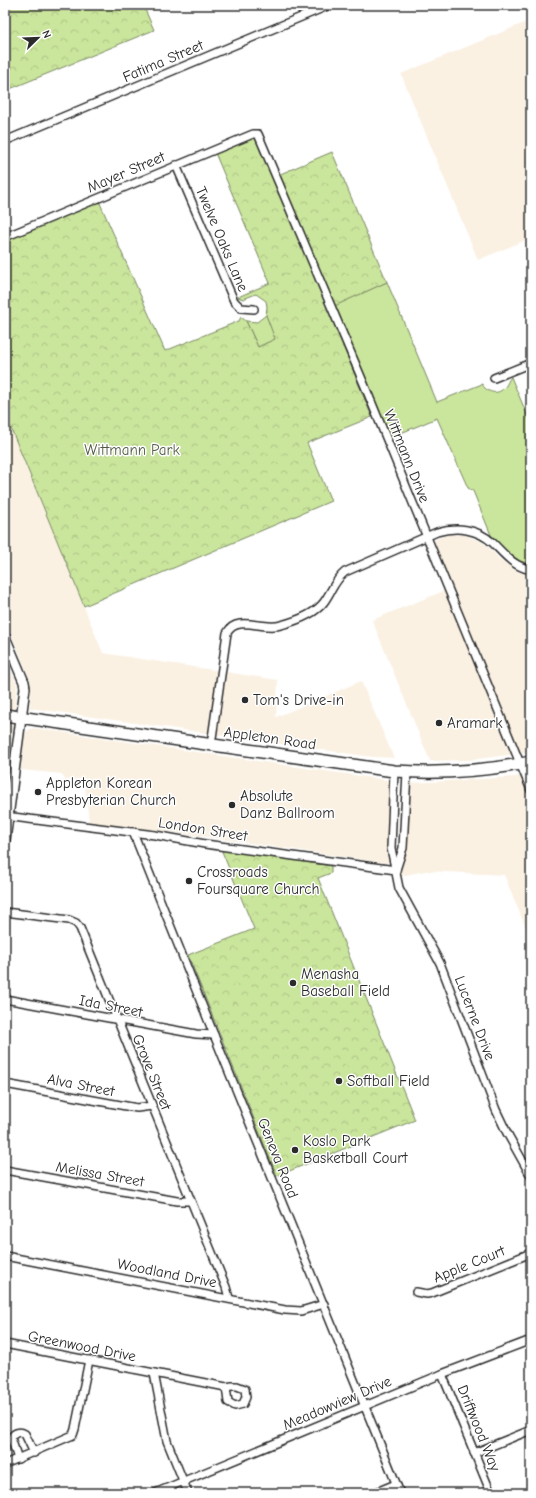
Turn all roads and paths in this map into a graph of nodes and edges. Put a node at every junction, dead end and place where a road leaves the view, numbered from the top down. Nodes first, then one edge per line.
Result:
1 (330, 5) edge
2 (316, 8) edge
3 (257, 133) joint
4 (5, 141) edge
5 (176, 165) junction
6 (5, 237) edge
7 (254, 309) dead end
8 (531, 363) edge
9 (494, 378) dead end
10 (427, 537) junction
11 (531, 570) edge
12 (5, 637) edge
13 (7, 646) edge
14 (5, 715) edge
15 (21, 717) junction
16 (211, 745) junction
17 (526, 763) edge
18 (394, 771) junction
19 (406, 772) junction
20 (531, 790) edge
21 (7, 816) edge
22 (133, 832) junction
23 (5, 840) edge
24 (396, 870) junction
25 (5, 912) edge
26 (5, 999) edge
27 (117, 1020) junction
28 (214, 1035) junction
29 (5, 1084) edge
30 (152, 1106) junction
31 (5, 1170) edge
32 (531, 1176) edge
33 (190, 1201) junction
34 (531, 1252) edge
35 (5, 1256) edge
36 (416, 1292) dead end
37 (229, 1298) junction
38 (324, 1304) junction
39 (531, 1340) edge
40 (5, 1344) edge
41 (89, 1360) junction
42 (154, 1373) junction
43 (442, 1374) junction
44 (226, 1387) dead end
45 (365, 1406) junction
46 (531, 1430) edge
47 (34, 1453) junction
48 (474, 1453) junction
49 (18, 1459) junction
50 (5, 1464) edge
51 (183, 1481) junction
52 (396, 1484) junction
53 (155, 1493) edge
54 (188, 1493) edge
55 (374, 1493) edge
56 (400, 1493) edge
57 (491, 1493) edge

1 - 2 street, Fatima Street
2 - 4 street, Fatima Street
3 - 5 street, Mayer Street
3 - 10 street, Wittmann Drive
5 - 6 street, Mayer Street
5 - 7 street, Twelve Oaks Lane
8 - 9 street
10 - 11 street
10 - 16 street
10 - 17 street, Wittmann Drive
12 - 13 street
13 - 15 street
14 - 15 main road, Appleton Road
15 - 16 main road, Appleton Road
15 - 21 street
16 - 18 main road, Appleton Road
17 - 19 main road, Appleton Road
17 - 20 street, Wittmann Drive
18 - 19 main road, Appleton Road
18 - 24 street, Lucerne Drive
19 - 24 street, Lucerne Drive
21 - 22 street, London Street
21 - 23 street
22 - 24 street, London Street
22 - 28 street, Geneva Road
24 - 32 street, Lucerne Drive
25 - 27 street, Grove Street
26 - 27 street, Ida Street
27 - 28 street, Ida Street
27 - 30 street, Grove Street
28 - 38 street, Geneva Road
29 - 30 street, Alva Street
30 - 33 street, Grove Street
31 - 33 street, Melissa Street
33 - 37 street, Grove Street
34 - 36 street, Apple Court
35 - 37 street, Woodland Drive
37 - 38 street, Woodland Drive
38 - 45 street, Geneva Road
39 - 43 street, Meadowview Drive
40 - 41 street, Greenwood Drive
41 - 42 street, Greenwood Drive
41 - 47 street
42 - 44 street, Greenwood Drive
42 - 51 street
43 - 45 street, Meadowview Drive
43 - 48 street, Driftwood Way
45 - 51 street, Meadowview Drive
45 - 52 street, Geneva Road
46 - 48 street
47 - 49 street
47 - 49 street
48 - 57 street, Driftwood Way
49 - 50 street
51 - 53 street, Meadowview Drive
51 - 54 street
52 - 55 street
52 - 56 street, Geneva Road

